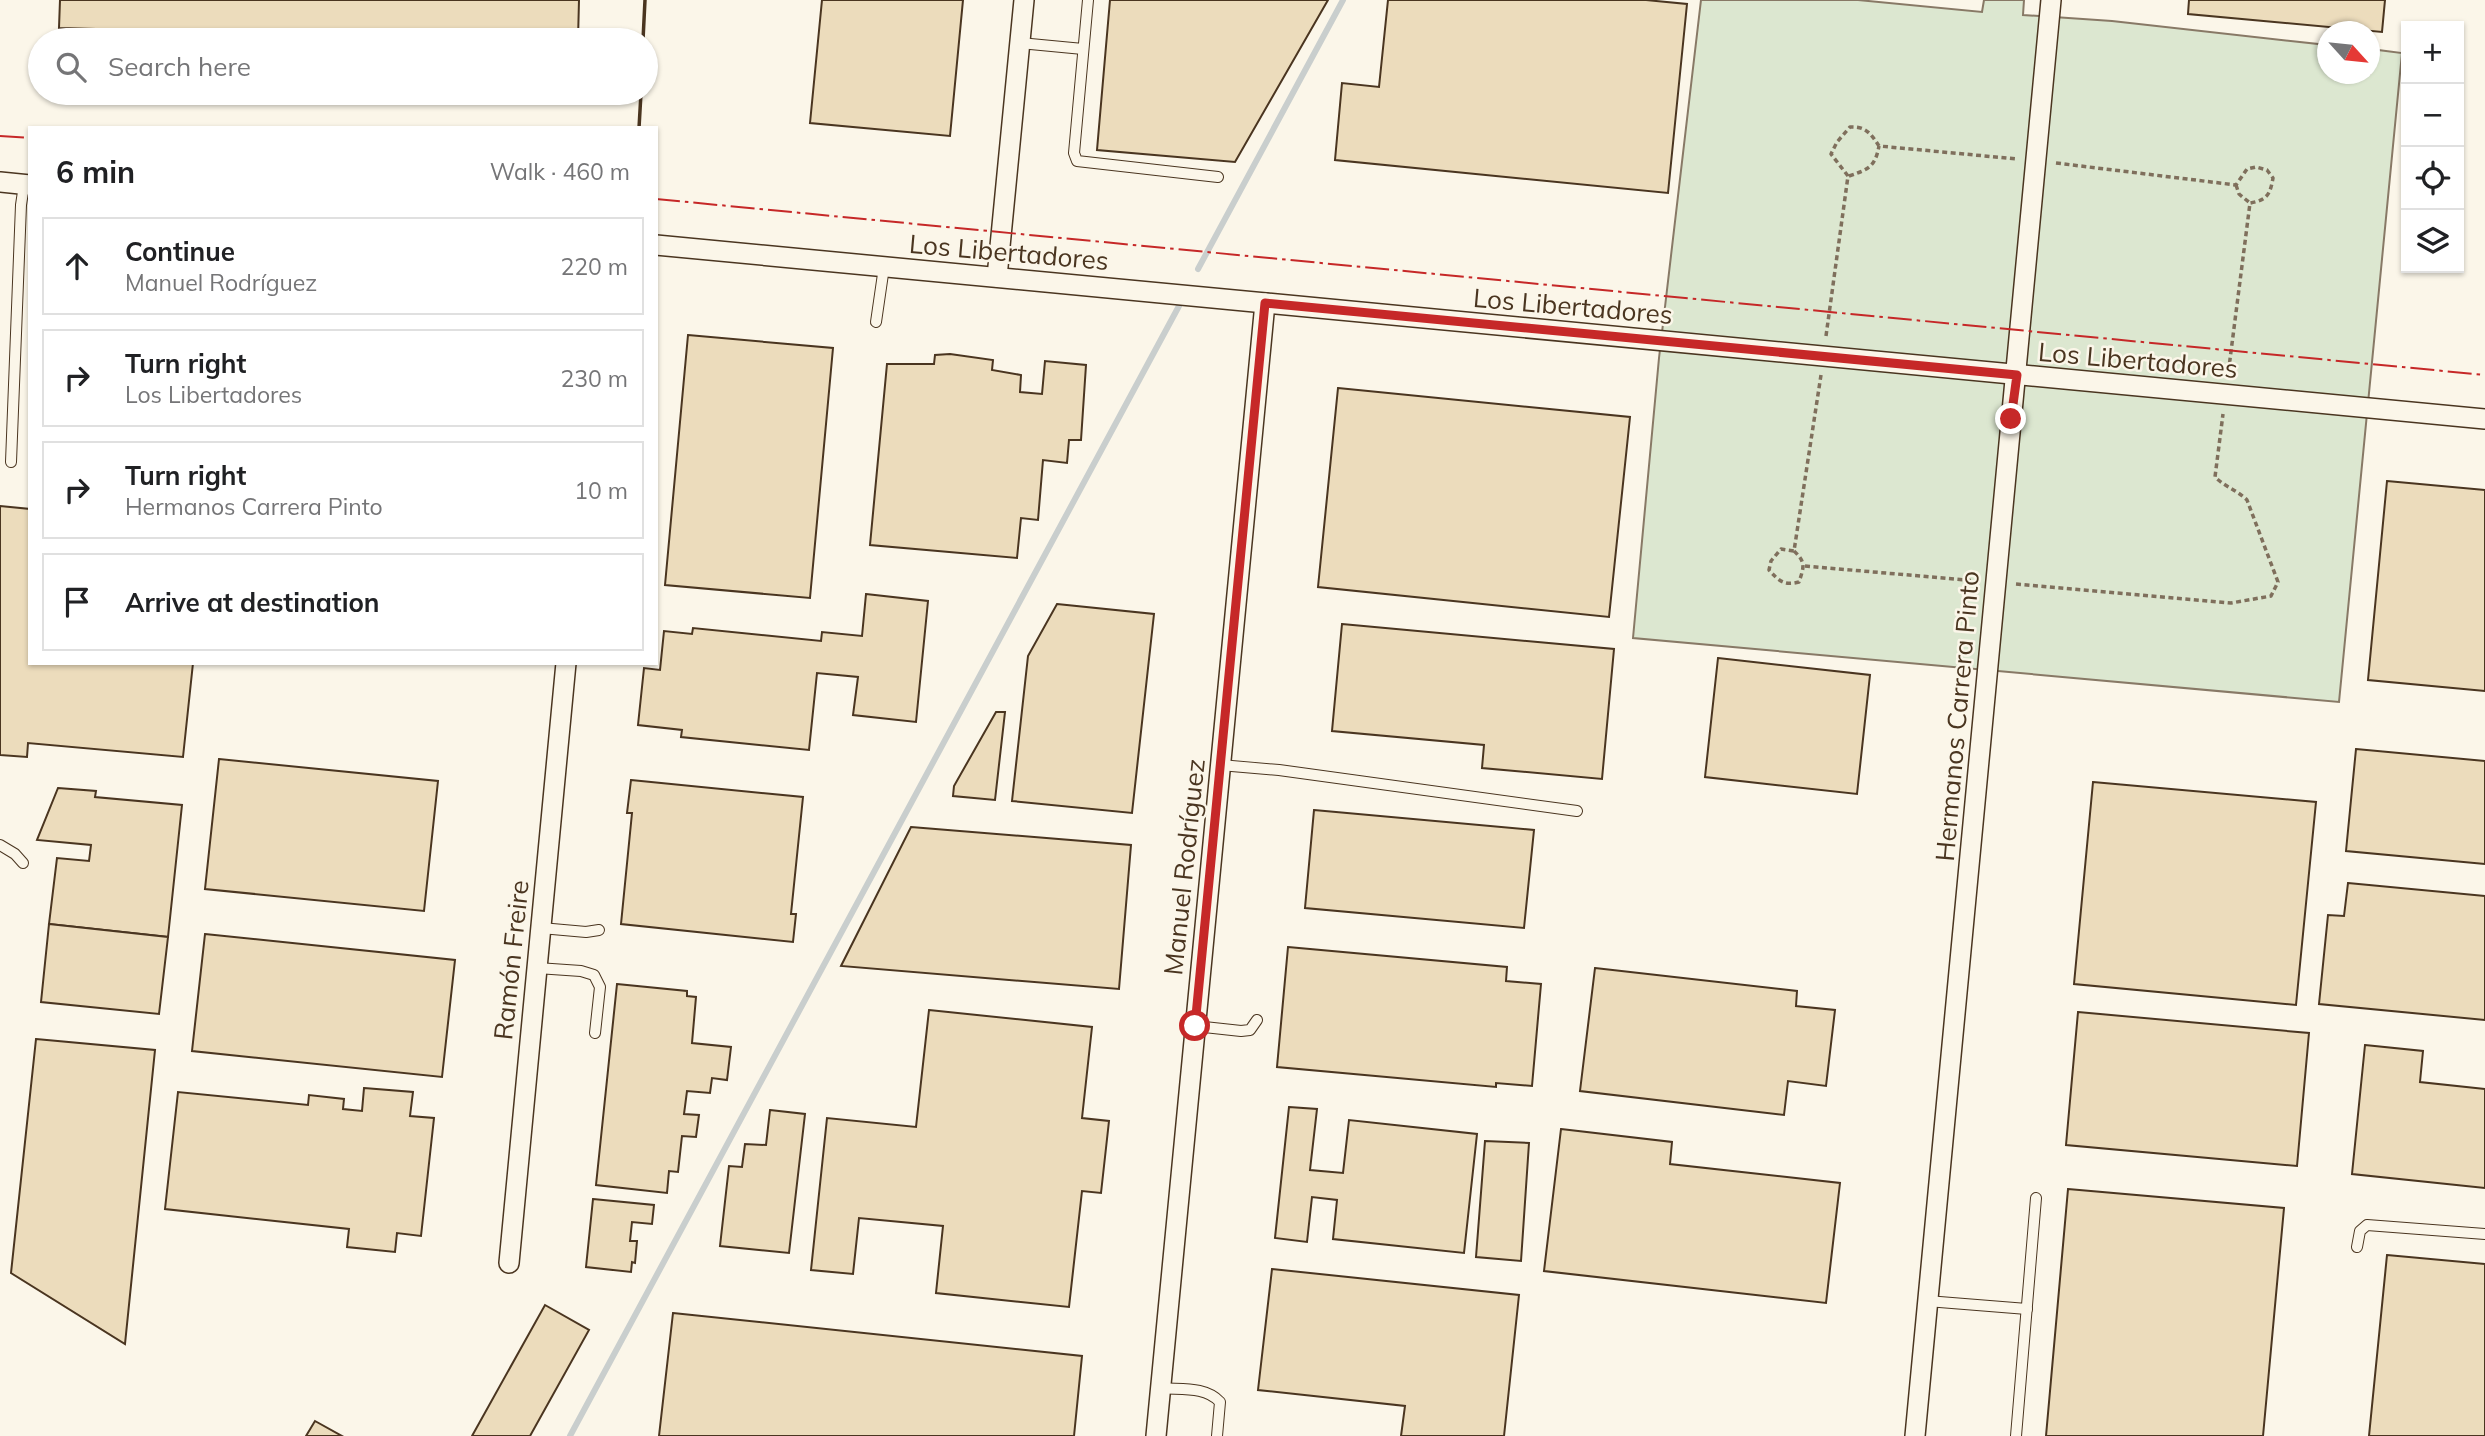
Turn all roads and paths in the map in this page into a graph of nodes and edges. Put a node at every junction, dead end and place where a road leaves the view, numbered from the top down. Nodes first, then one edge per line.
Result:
1 (1024, 0) edge
2 (1088, 0) edge
3 (2051, 0) edge
4 (1020, 43) junction
5 (1083, 49) junction
6 (1879, 146) dead end
7 (1848, 176) dead end
8 (1217, 177) dead end
9 (0, 183) edge
10 (27, 185) edge
11 (2236, 185) dead end
12 (2250, 203) dead end
13 (658, 245) edge
14 (884, 267) junction
15 (997, 277) junction
16 (1265, 303) junction
17 (876, 322) dead end
18 (1824, 356) junction
19 (2017, 375) junction
20 (2485, 419) edge
21 (12, 462) dead end
22 (1794, 551) junction
23 (566, 665) edge
24 (1220, 765) junction
25 (1577, 811) dead end
26 (0, 845) edge
27 (23, 863) dead end
28 (541, 928) junction
29 (599, 930) dead end
30 (537, 968) junction
31 (1256, 1020) dead end
32 (1195, 1026) junction
33 (595, 1033) dead end
34 (2036, 1198) dead end
35 (2485, 1234) edge
36 (2357, 1247) dead end
37 (509, 1263) dead end
38 (1927, 1301) junction
39 (2027, 1309) junction
40 (1160, 1388) junction
41 (1156, 1436) edge
42 (1217, 1436) edge
43 (1915, 1436) edge
44 (2016, 1436) edge

1 - 4 street
2 - 5 lane
3 - 19 street, Hermanos Carrera Pinto
4 - 5 lane
4 - 15 street
5 - 8 lane
6 - 7 path
9 - 10 street
10 - 21 lane
11 - 12 path
13 - 14 street, Los Libertadores
14 - 15 street, Los Libertadores
14 - 17 lane
15 - 16 street, Los Libertadores
16 - 18 street, Los Libertadores
16 - 24 street, Manuel Rodríguez
18 - 19 street, Los Libertadores
18 - 22 path
19 - 20 street, Los Libertadores
19 - 38 street, Hermanos Carrera Pinto
22 - 22 path
23 - 28 street, Ramón Freire
24 - 25 lane
24 - 32 street, Manuel Rodríguez
26 - 27 lane
28 - 29 lane
28 - 30 street, Ramón Freire
30 - 33 lane
30 - 37 street, Ramón Freire
31 - 32 lane
32 - 40 street, Manuel Rodríguez
34 - 39 lane
35 - 36 lane
38 - 39 lane
38 - 43 street, Hermanos Carrera Pinto
39 - 44 lane
40 - 41 street, Manuel Rodríguez
40 - 42 lane

